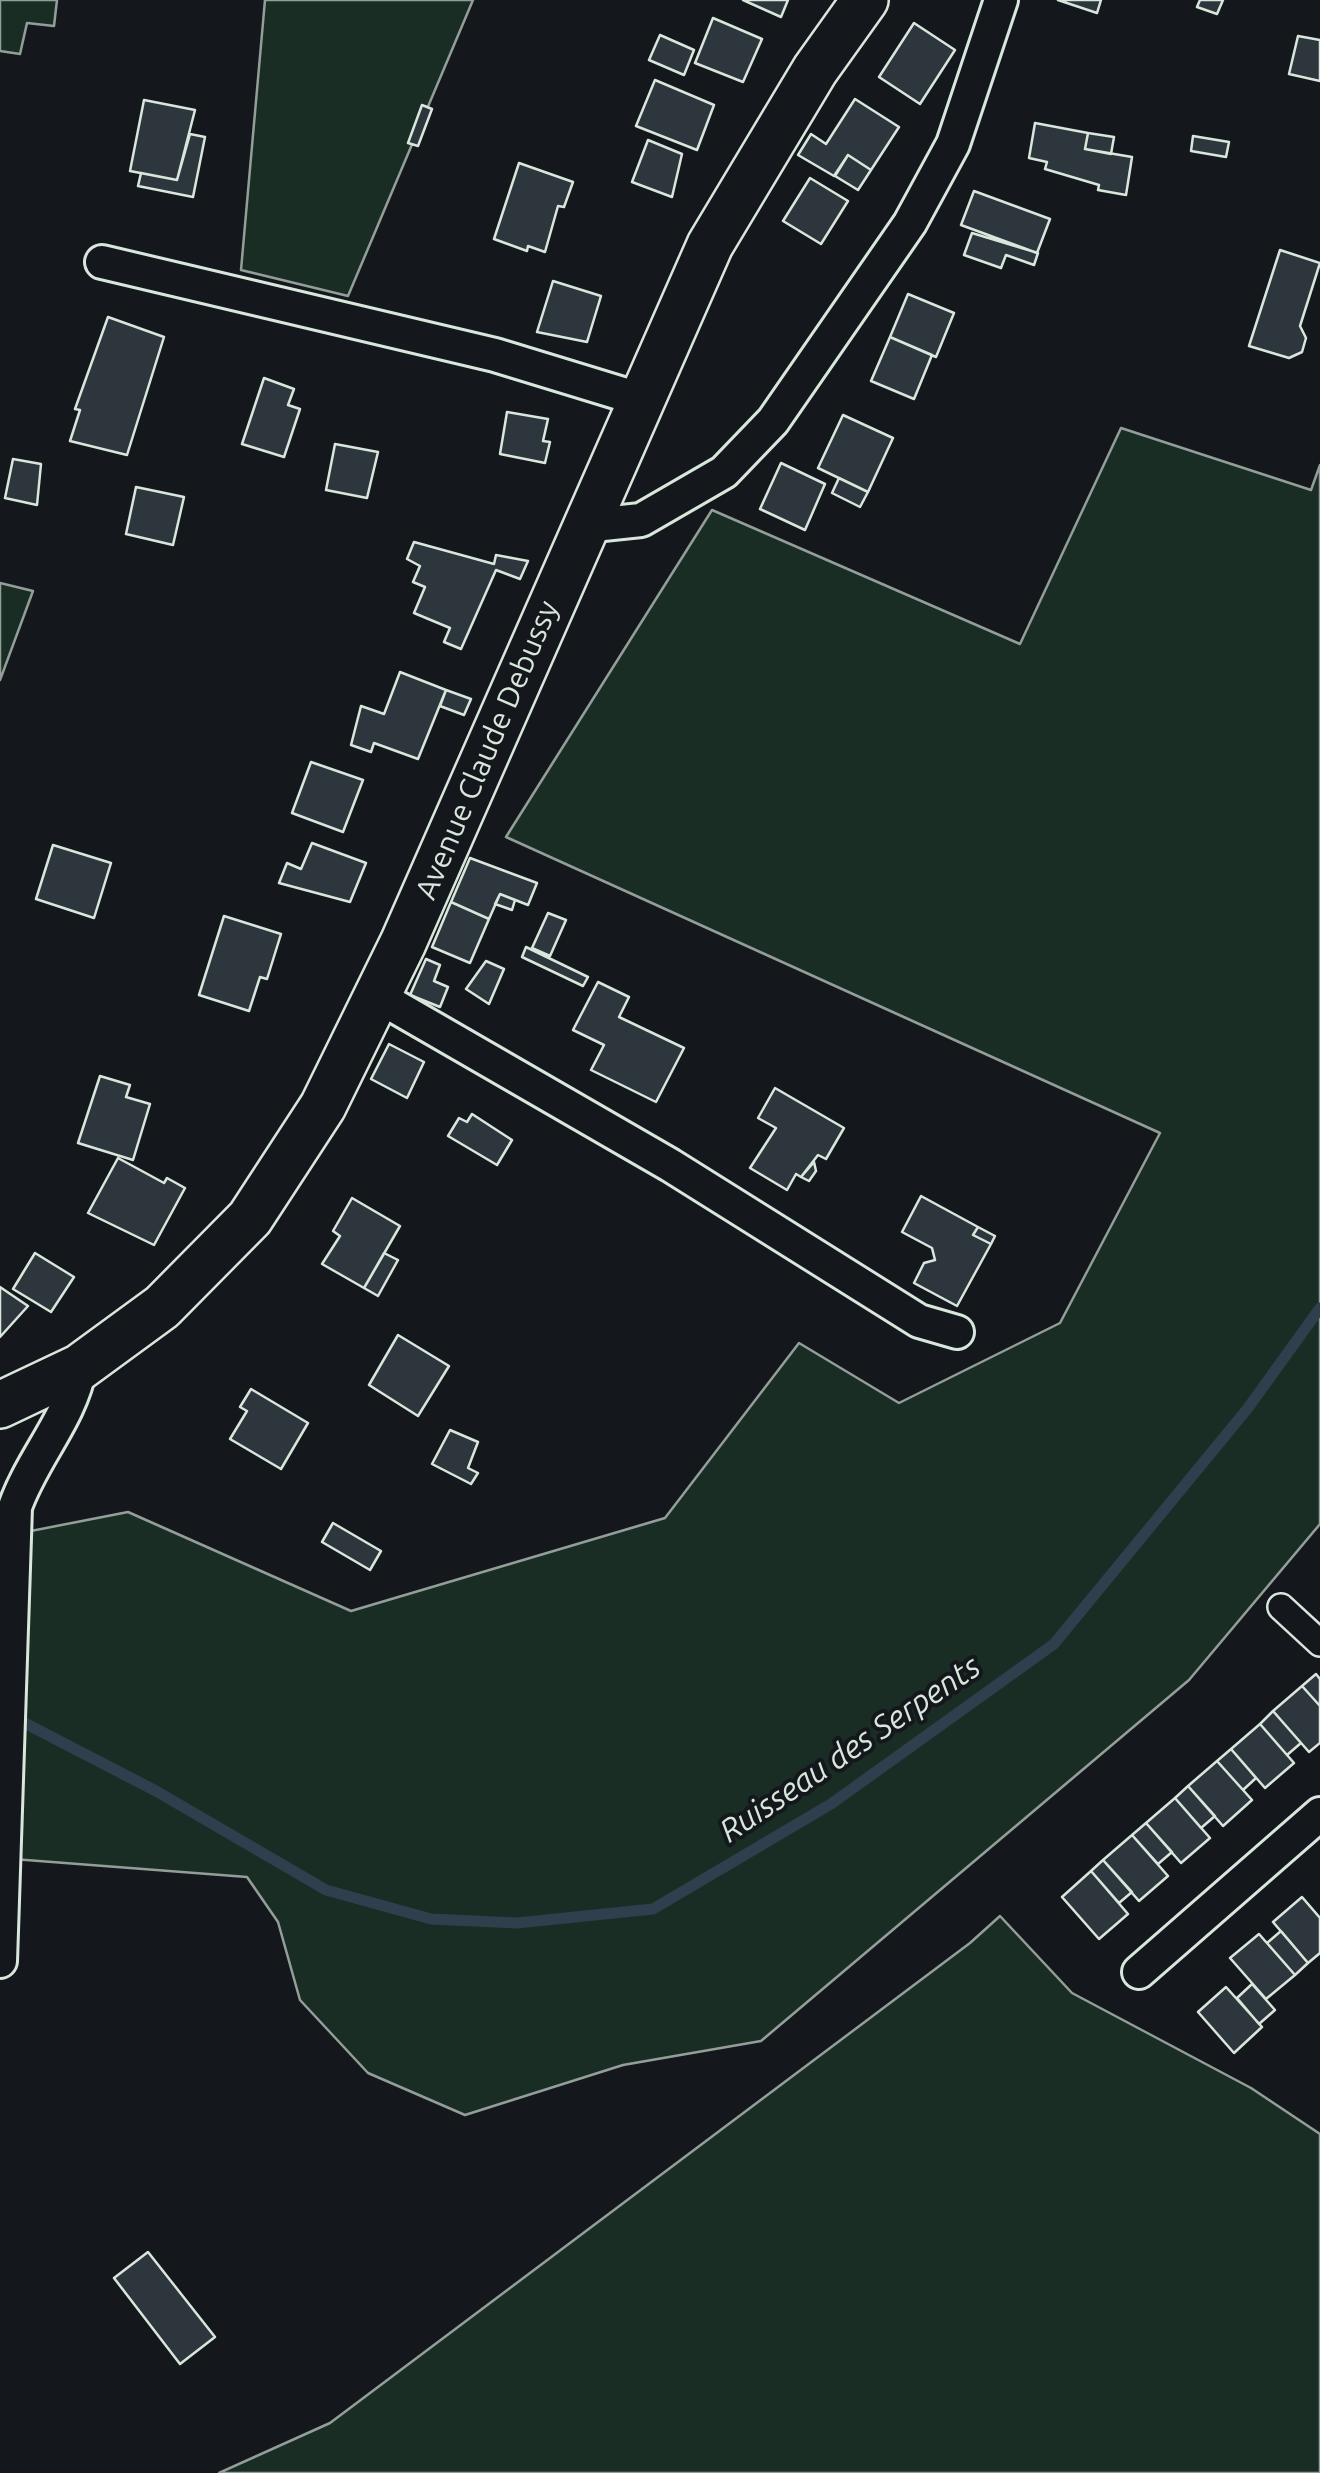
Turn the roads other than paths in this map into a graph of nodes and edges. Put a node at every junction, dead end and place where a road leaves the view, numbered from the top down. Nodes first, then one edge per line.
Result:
1 (865, 0) edge
2 (1002, 0) edge
3 (102, 262) dead end
4 (639, 400) junction
5 (584, 526) junction
6 (378, 996) junction
7 (957, 1332) dead end
8 (80, 1367) junction
9 (0, 1406) edge
10 (1281, 1607) dead end
11 (1320, 1642) edge
12 (1320, 1814) edge
13 (0, 1960) edge
14 (1139, 1972) dead end

1 - 4 main road, Avenue Claude Debussy
2 - 5 street
3 - 4 street
4 - 5 main road, Avenue Claude Debussy
5 - 6 main road, Avenue Claude Debussy
6 - 7 street
6 - 8 main road, Avenue Claude Debussy
8 - 9 main road, Avenue Claude Debussy
8 - 13 street
10 - 11 street
12 - 14 street

